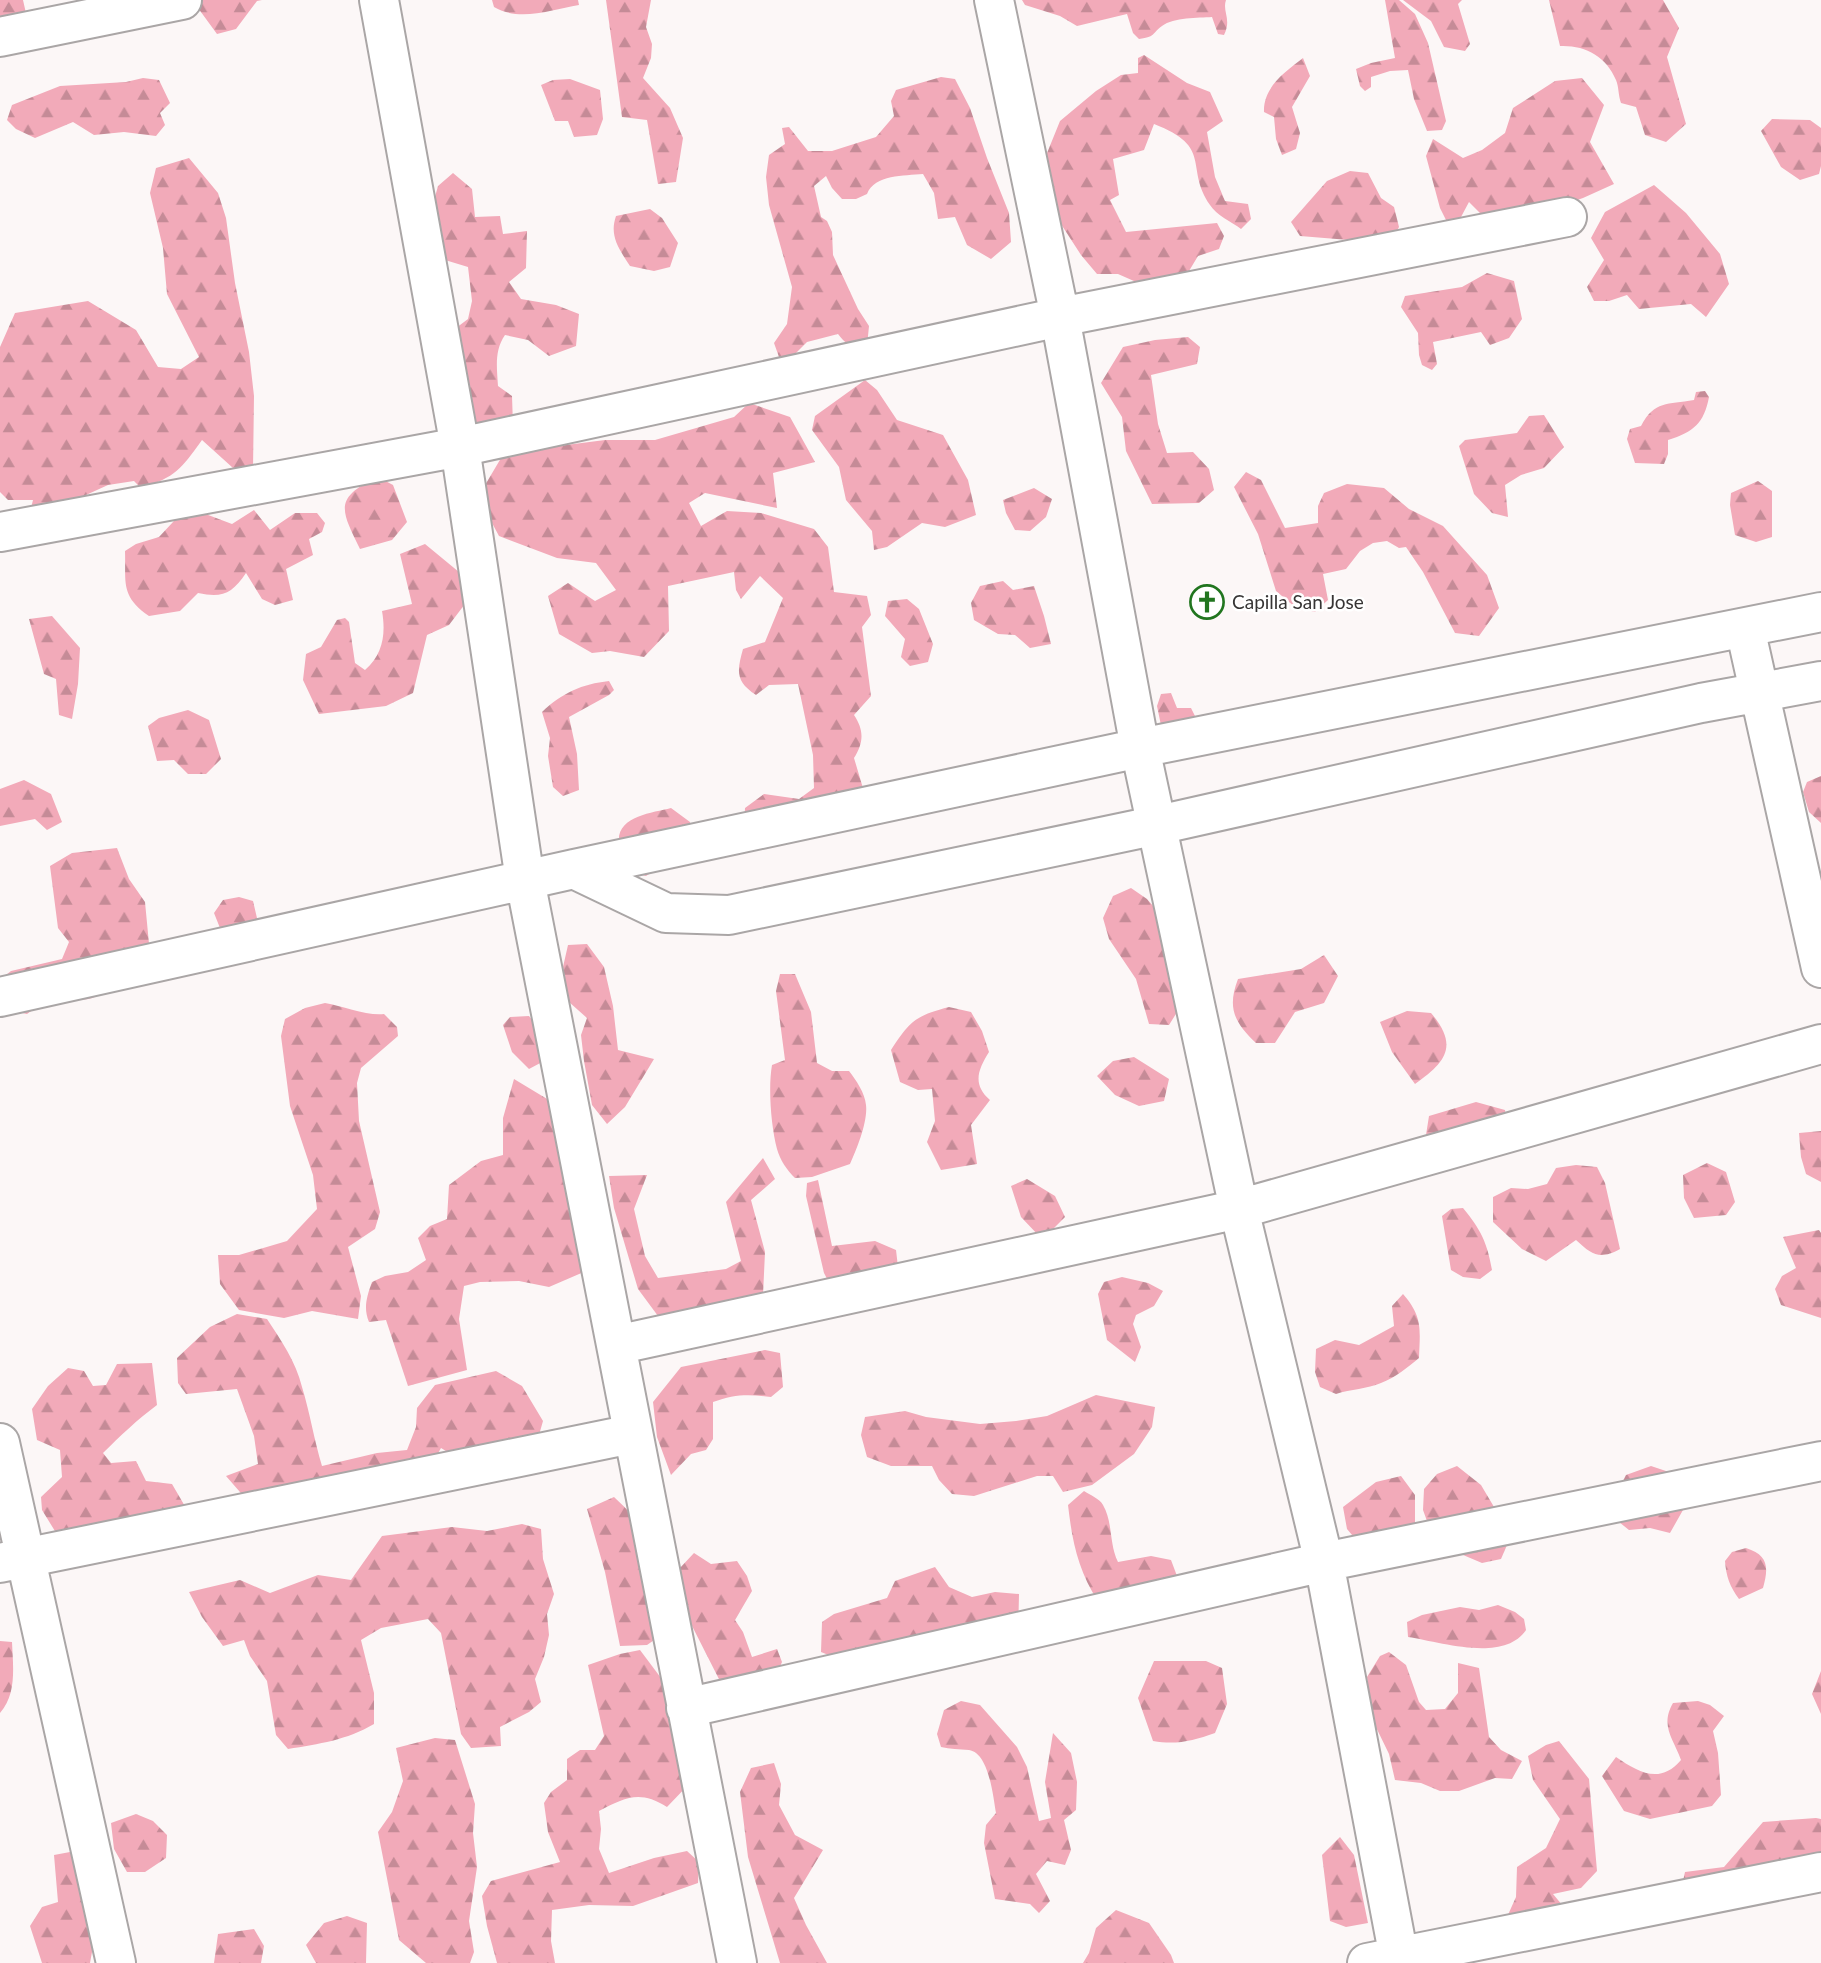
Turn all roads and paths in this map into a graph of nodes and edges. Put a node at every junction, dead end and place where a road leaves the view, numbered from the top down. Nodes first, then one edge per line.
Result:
1 (182, 0) edge
2 (379, 0) edge
3 (994, 0) edge
4 (0, 37) edge
5 (1567, 217) dead end
6 (1060, 317) junction
7 (460, 447) junction
8 (0, 532) edge
9 (1821, 612) edge
10 (1745, 628) junction
11 (1821, 681) edge
12 (1758, 694) junction
13 (1140, 748) junction
14 (1158, 825) junction
15 (574, 869) junction
16 (525, 880) junction
17 (1821, 968) edge
18 (0, 997) edge
19 (1821, 1044) edge
20 (1239, 1209) junction
21 (616, 1345) junction
22 (632, 1434) junction
23 (0, 1443) edge
24 (1821, 1461) edge
25 (13, 1560) edge
26 (1324, 1562) junction
27 (686, 1708) junction
28 (1821, 1872) edge
29 (728, 1961) edge
30 (1389, 1961) edge
31 (117, 1963) edge

1 - 4 street
2 - 7 street
3 - 6 street
5 - 6 street
6 - 7 street
6 - 13 street
7 - 8 street
7 - 16 street
9 - 10 street
10 - 12 street
10 - 13 street
11 - 12 street
12 - 14 street
12 - 17 street
13 - 14 street
13 - 15 street
14 - 15 street
14 - 20 street
15 - 16 street
16 - 18 street
16 - 21 street
19 - 20 street
20 - 21 street
20 - 26 street
21 - 22 street
22 - 25 street
22 - 27 street
23 - 25 street
24 - 26 street
25 - 31 street
26 - 27 street
26 - 30 street
27 - 29 street
28 - 30 street

